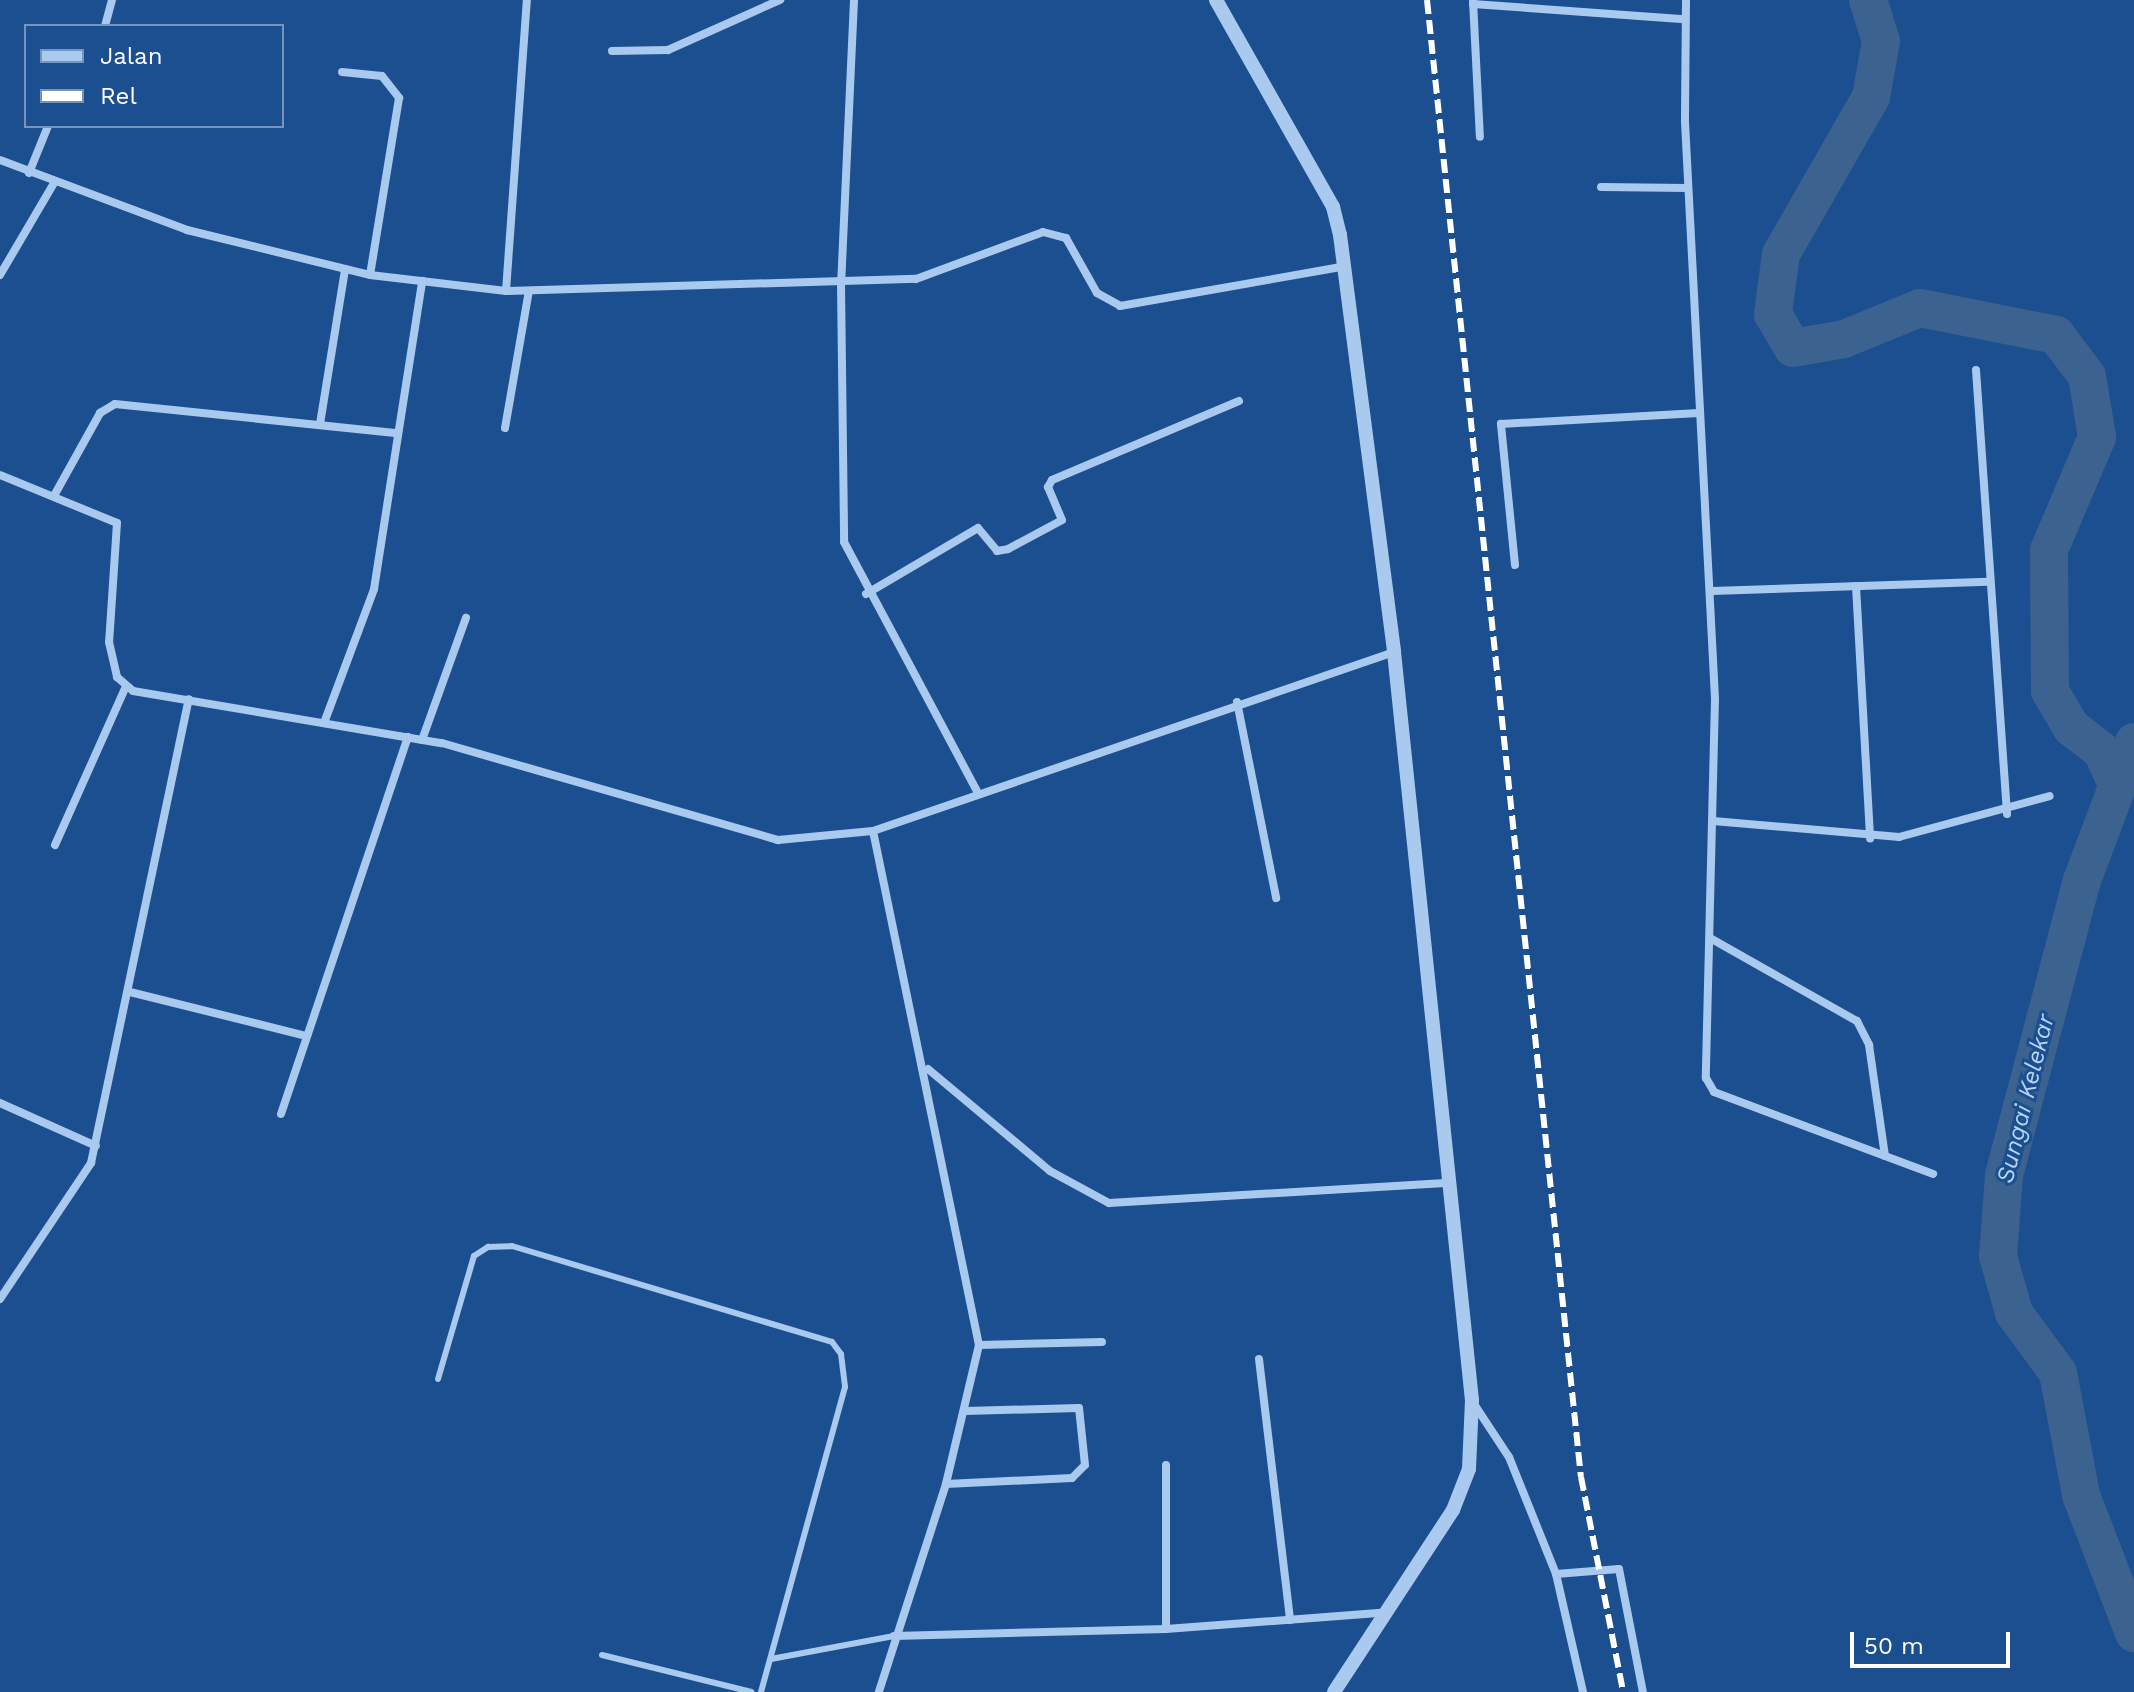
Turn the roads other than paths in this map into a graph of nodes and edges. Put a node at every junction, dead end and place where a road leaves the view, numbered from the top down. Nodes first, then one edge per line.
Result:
1 (112, 0) edge
2 (527, 0) edge
3 (780, 0) edge
4 (854, 0) edge
5 (1216, 0) edge
6 (1686, 0) edge
7 (1473, 2) edge
8 (1540, 3) edge
9 (1684, 19) junction
10 (106, 24) edge
11 (612, 51) dead end
12 (342, 72) dead end
13 (47, 128) edge
14 (1480, 137) dead end
15 (0, 160) edge
16 (29, 173) junction
17 (54, 183) junction
18 (1601, 187) dead end
19 (1688, 188) junction
20 (1346, 266) junction
21 (345, 269) junction
22 (0, 275) edge
23 (370, 275) junction
24 (422, 281) junction
25 (841, 284) junction
26 (506, 291) junction
27 (529, 291) junction
28 (1976, 370) dead end
29 (1239, 401) dead end
30 (1699, 413) junction
31 (320, 424) junction
32 (505, 428) dead end
33 (398, 433) junction
34 (0, 475) edge
35 (55, 494) junction
36 (1515, 565) dead end
37 (1988, 582) junction
38 (1856, 586) junction
39 (1712, 591) junction
40 (866, 594) junction
41 (466, 618) dead end
42 (1394, 652) junction
43 (126, 686) junction
44 (189, 699) junction
45 (1237, 702) junction
46 (324, 723) junction
47 (408, 737) junction
48 (422, 740) junction
49 (977, 791) junction
50 (2050, 796) dead end
51 (2007, 814) junction
52 (1713, 821) junction
53 (873, 831) junction
54 (1870, 839) junction
55 (55, 845) dead end
56 (1276, 898) dead end
57 (1710, 938) junction
58 (130, 992) junction
59 (307, 1036) junction
60 (928, 1069) junction
61 (0, 1103) edge
62 (281, 1114) dead end
63 (96, 1146) junction
64 (1885, 1156) junction
65 (1933, 1174) dead end
66 (1449, 1183) junction
67 (1, 1297) edge
68 (1102, 1342) dead end
69 (979, 1345) junction
70 (1259, 1359) dead end
71 (438, 1379) dead end
72 (1472, 1400) junction
73 (966, 1411) junction
74 (1166, 1465) dead end
75 (946, 1484) junction
76 (1556, 1574) junction
77 (1381, 1613) junction
78 (1290, 1620) junction
79 (1166, 1629) junction
80 (894, 1636) junction
81 (602, 1655) dead end
82 (771, 1659) junction
83 (752, 1692) edge
84 (761, 1692) edge
85 (879, 1692) edge
86 (1334, 1692) edge
87 (1583, 1692) edge
88 (1643, 1692) edge

1 - 10 street
2 - 26 street
3 - 11 street
4 - 25 street
5 - 20 street
6 - 9 street
7 - 8 street
7 - 14 street
8 - 9 street
9 - 19 street
12 - 23 street
13 - 16 street
15 - 16 street
16 - 17 street
17 - 21 street
17 - 22 street
18 - 19 street
19 - 30 street
20 - 25 street
20 - 42 street
21 - 23 street
21 - 31 street
23 - 24 street
24 - 26 street
24 - 33 street
25 - 27 street
25 - 40 street
26 - 27 street
27 - 32 street
28 - 37 street
29 - 40 street
30 - 36 street
30 - 39 street
31 - 33 street
31 - 35 street
33 - 46 street
34 - 35 street
35 - 43 street
37 - 38 street
37 - 51 street
38 - 39 street
38 - 54 street
39 - 52 street
40 - 49 street
41 - 48 street
42 - 45 street
42 - 66 street
43 - 44 street
43 - 55 street
44 - 46 street
44 - 58 street
45 - 49 street
45 - 56 street
46 - 47 street
47 - 48 street
47 - 59 street
48 - 53 street
49 - 53 street
50 - 51 street
51 - 54 street
52 - 54 street
52 - 57 street
53 - 60 street
57 - 64 street
57 - 64 street
58 - 59 street
58 - 63 street
59 - 62 street
60 - 66 street
60 - 69 street
61 - 63 street
63 - 67 street
64 - 65 street
66 - 72 street
68 - 69 street
69 - 73 street
70 - 78 street
71 - 82 lane
72 - 76 street
72 - 77 street
73 - 75 street
73 - 75 street
74 - 79 street
75 - 80 street
76 - 87 street
76 - 88 street
77 - 78 street
77 - 86 street
78 - 79 street
79 - 80 street
80 - 82 lane
80 - 85 street
81 - 83 lane
82 - 84 lane

